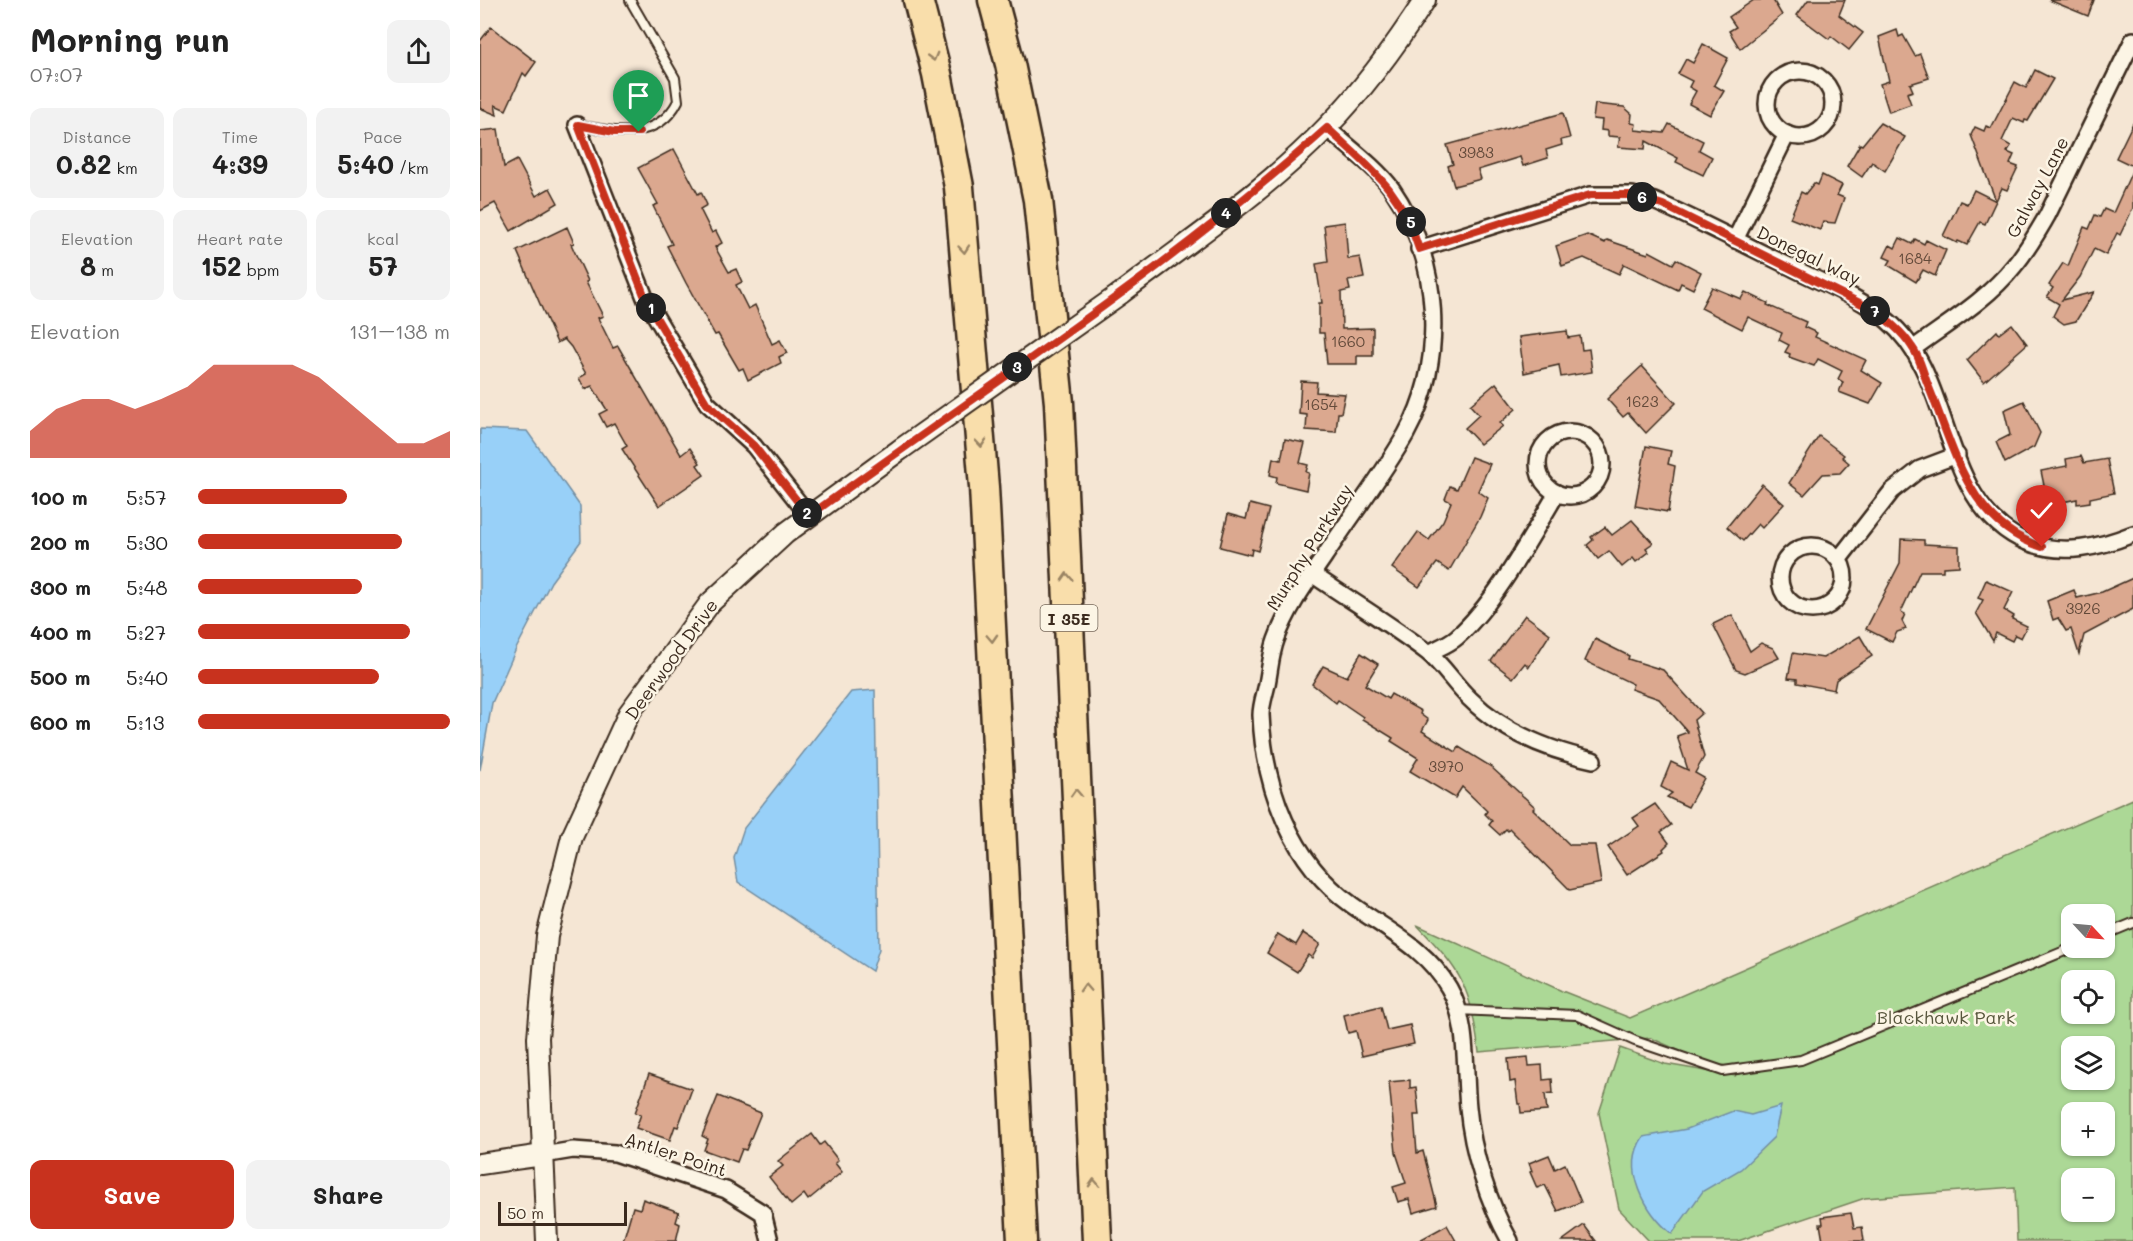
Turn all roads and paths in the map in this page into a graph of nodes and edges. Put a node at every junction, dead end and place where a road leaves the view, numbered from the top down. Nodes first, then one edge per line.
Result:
1 (630, 0) edge
2 (918, 0) edge
3 (993, 0) edge
4 (1425, 0) edge
5 (2133, 40) edge
6 (578, 125) joint
7 (1327, 128) junction
8 (1787, 134) junction
9 (1735, 240) junction
10 (1419, 249) junction
11 (1914, 348) junction
12 (1957, 455) junction
13 (1557, 494) junction
14 (809, 516) junction
15 (2133, 534) edge
16 (1839, 559) junction
17 (1312, 574) junction
18 (1429, 653) junction
19 (1593, 760) dead end
20 (2133, 923) edge
21 (2115, 930) edge
22 (2061, 953) edge
23 (1457, 1010) junction
24 (543, 1155) junction
25 (480, 1164) edge
26 (547, 1241) edge
27 (770, 1241) edge
28 (1022, 1241) edge
29 (1097, 1241) edge
30 (1510, 1241) edge

1 - 6 lane
2 -> 28 highway
29 -> 3 highway, I 35E
4 - 7 street, Deerwood Drive
5 - 11 street, Galway Lane
6 - 14 street
7 - 10 street, Murphy Parkway
7 - 14 street, Deerwood Drive, bridge
8 - 8 street
8 - 9 street
9 - 10 street, Donegal Way
9 - 11 street, Donegal Way
10 - 17 street, Murphy Parkway
11 - 12 street, Donegal Way
12 - 15 street, Donegal Way
12 - 16 street
13 - 13 street
13 - 18 street
14 - 24 street, Deerwood Drive
16 - 16 street
17 - 18 street
17 - 23 street, Murphy Parkway
18 - 19 street
20 - 21 lane
22 - 23 lane
23 - 30 street, Murphy Parkway
24 - 25 street
24 - 26 street, Deerwood Drive
24 - 27 street, Antler Point

